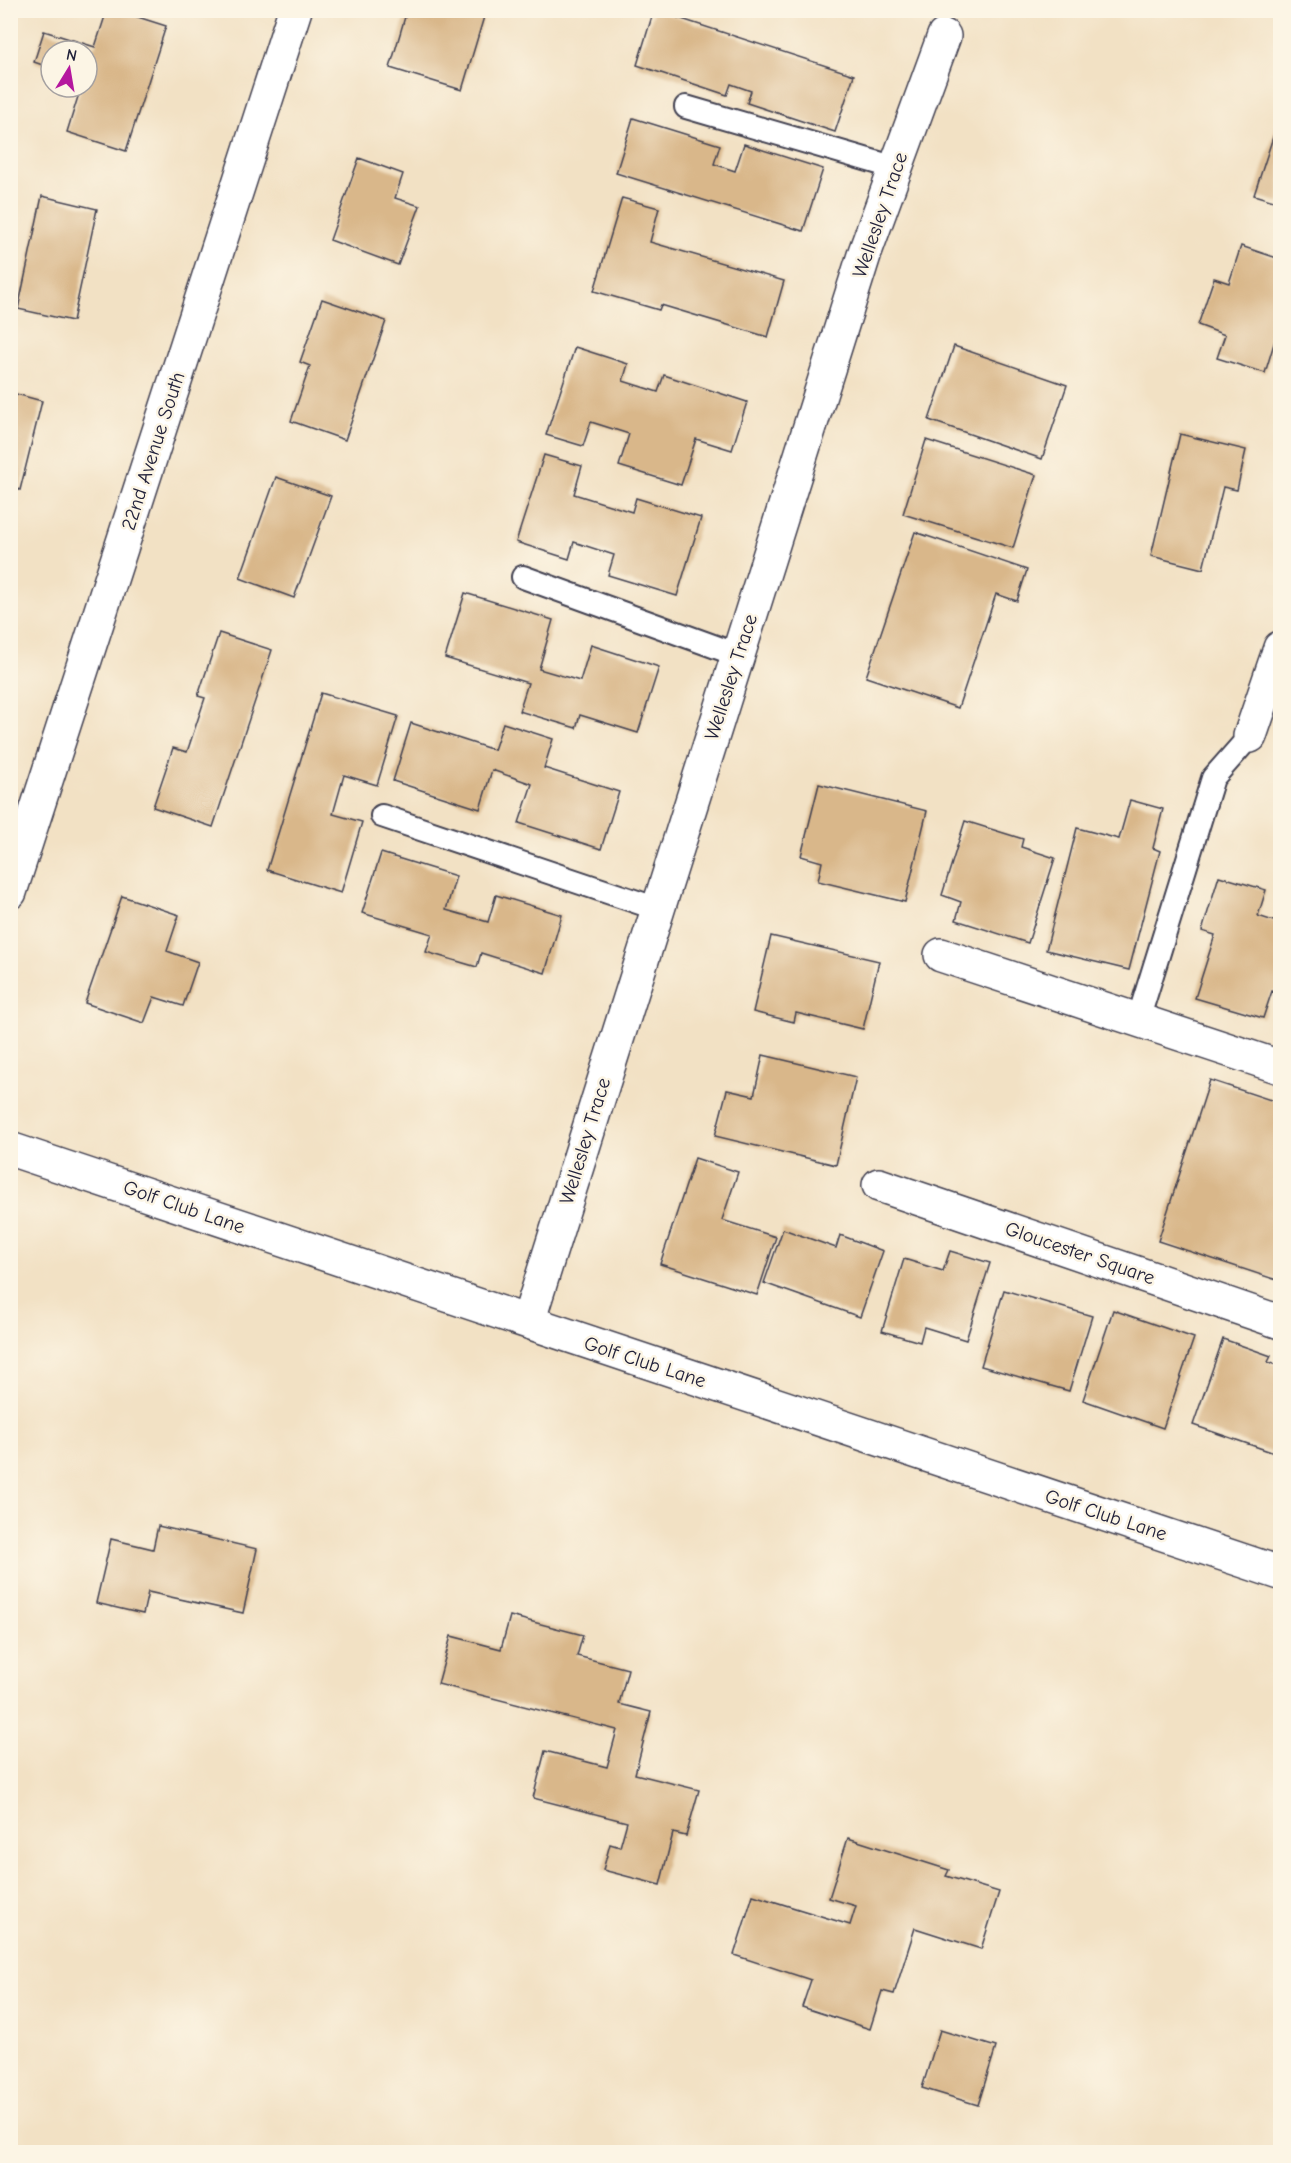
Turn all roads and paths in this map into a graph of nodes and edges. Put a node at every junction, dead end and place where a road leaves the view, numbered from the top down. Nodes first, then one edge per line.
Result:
1 (295, 10) edge
2 (944, 36) dead end
3 (686, 107) dead end
4 (896, 168) junction
5 (523, 577) dead end
6 (1281, 648) edge
7 (738, 655) junction
8 (1250, 736) joint
9 (382, 816) dead end
10 (10, 892) edge
11 (658, 909) junction
12 (940, 955) dead end
13 (1138, 1020) junction
14 (1281, 1067) edge
15 (10, 1149) edge
16 (879, 1185) dead end
17 (528, 1322) junction
18 (1281, 1322) edge
19 (1281, 1573) edge

1 - 10 street, 22nd Avenue South
2 - 4 street, Wellesley Trace
3 - 4 lane
4 - 7 street, Wellesley Trace
5 - 7 lane
6 - 8 street
7 - 11 street, Wellesley Trace
8 - 13 lane
9 - 11 lane
11 - 17 street, Wellesley Trace
12 - 13 street
13 - 14 street
15 - 17 street, Golf Club Lane
16 - 18 street, Gloucester Square
17 - 19 street, Golf Club Lane

